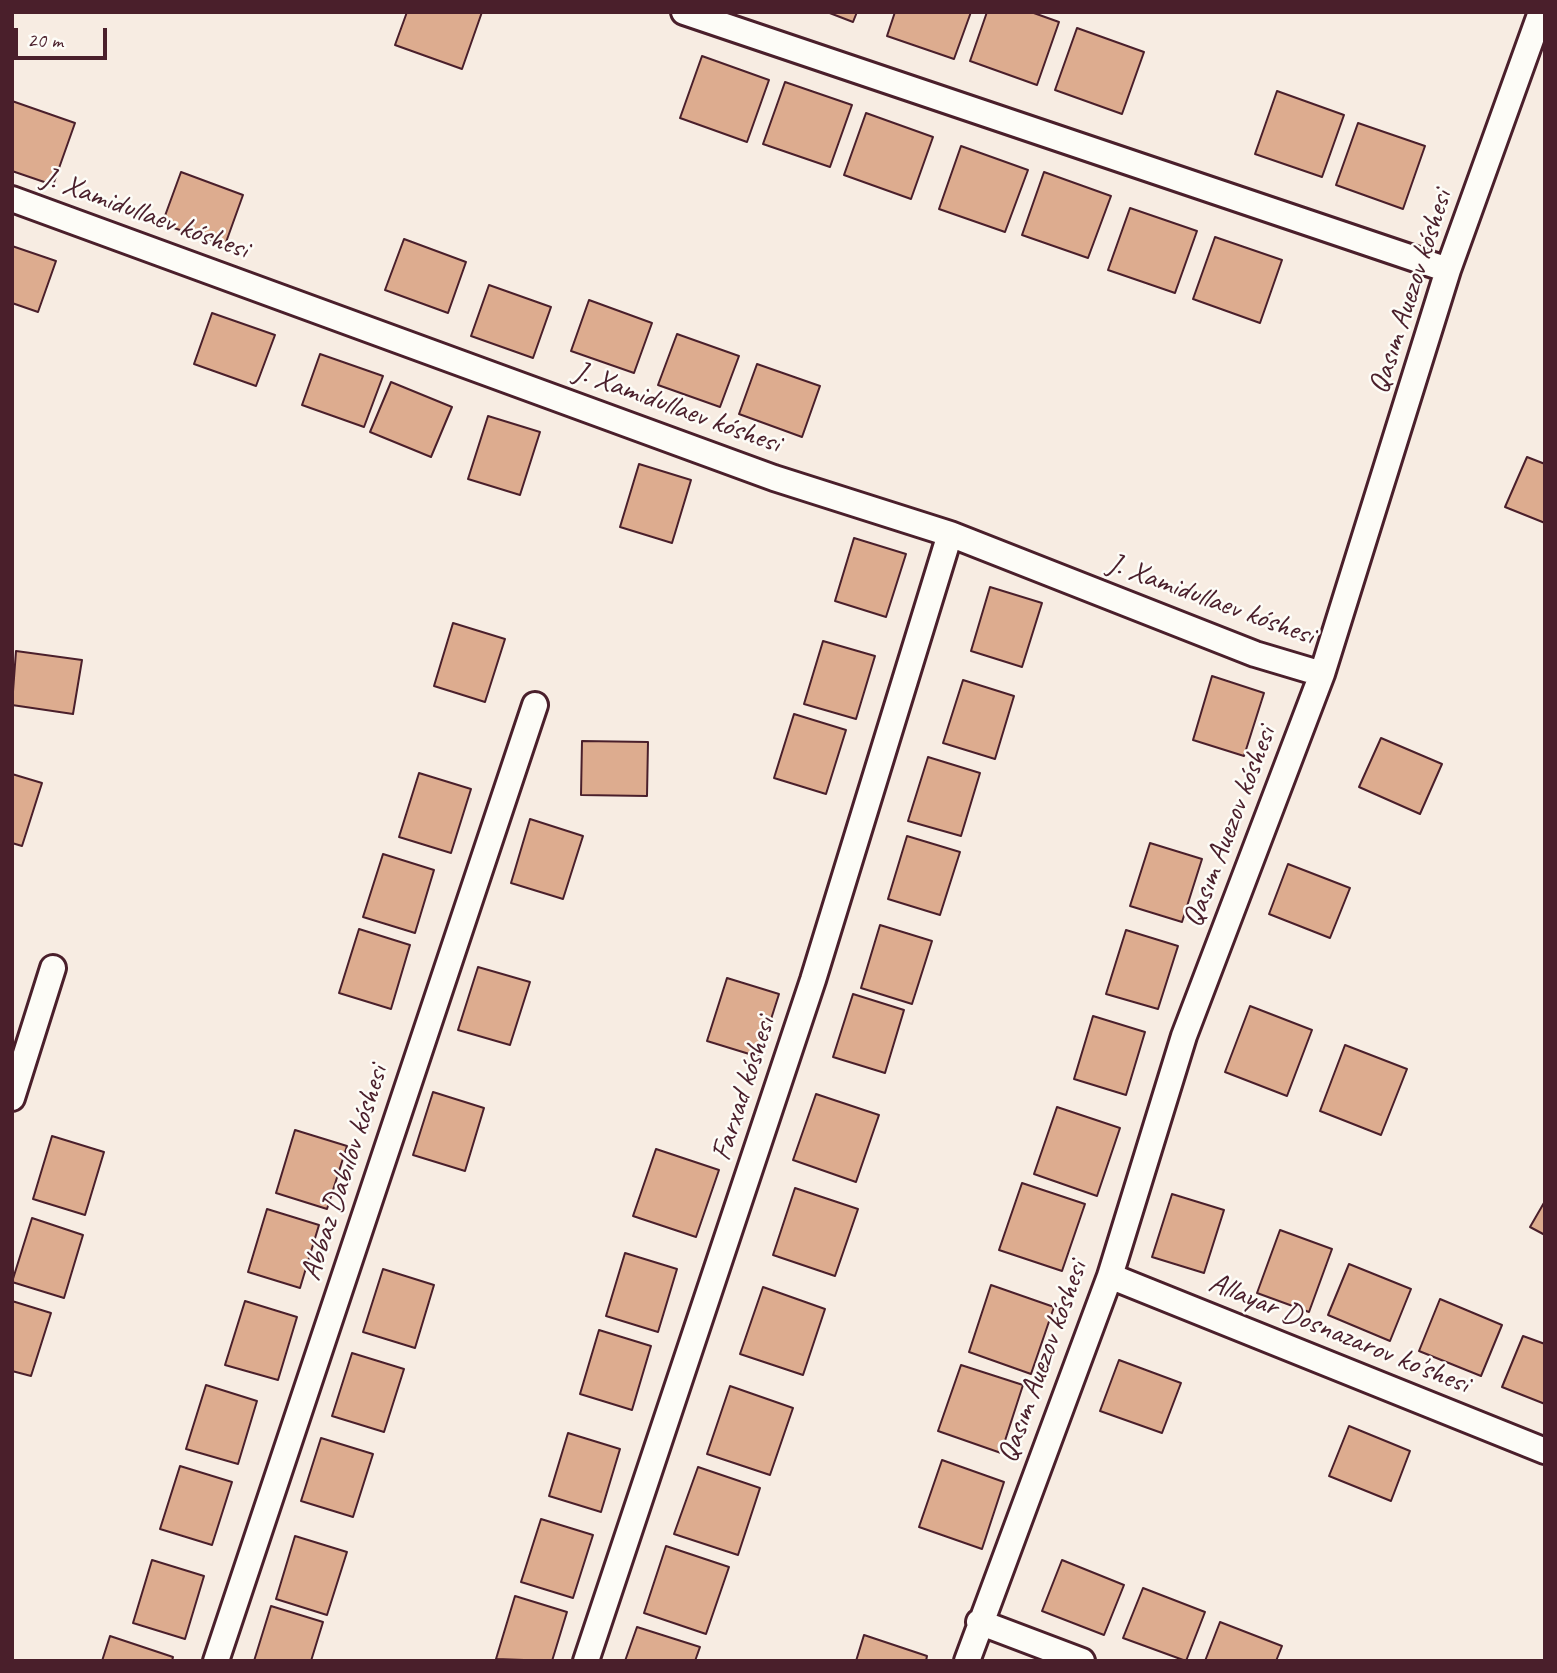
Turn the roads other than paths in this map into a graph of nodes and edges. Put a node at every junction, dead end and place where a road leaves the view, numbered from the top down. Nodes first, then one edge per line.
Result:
1 (684, 12) edge
2 (1541, 12) edge
3 (12, 199) edge
4 (1448, 270) junction
5 (950, 534) junction
6 (1322, 674) junction
7 (535, 705) dead end
8 (53, 968) dead end
9 (12, 1098) edge
10 (1110, 1276) junction
11 (1545, 1451) edge
12 (979, 1622) junction
13 (216, 1661) edge
14 (586, 1661) edge
15 (967, 1661) edge
16 (1082, 1661) edge

1 - 4 street
2 - 4 street, Qasım Auezov kóshesi
3 - 5 street, J. Xamidullaev kóshesi
4 - 6 street, Qasım Auezov kóshesi
5 - 6 street, J. Xamidullaev kóshesi
5 - 14 street, Farxad kóshesi
6 - 10 street, Qasım Auezov kóshesi
7 - 13 street, Abbaz Dabılov kóshesi
8 - 9 street
10 - 11 street, Allayar Dosnazarov ko'shesi
10 - 12 street, Qasım Auezov kóshesi
12 - 15 street, Qasım Auezov kóshesi
12 - 16 street

